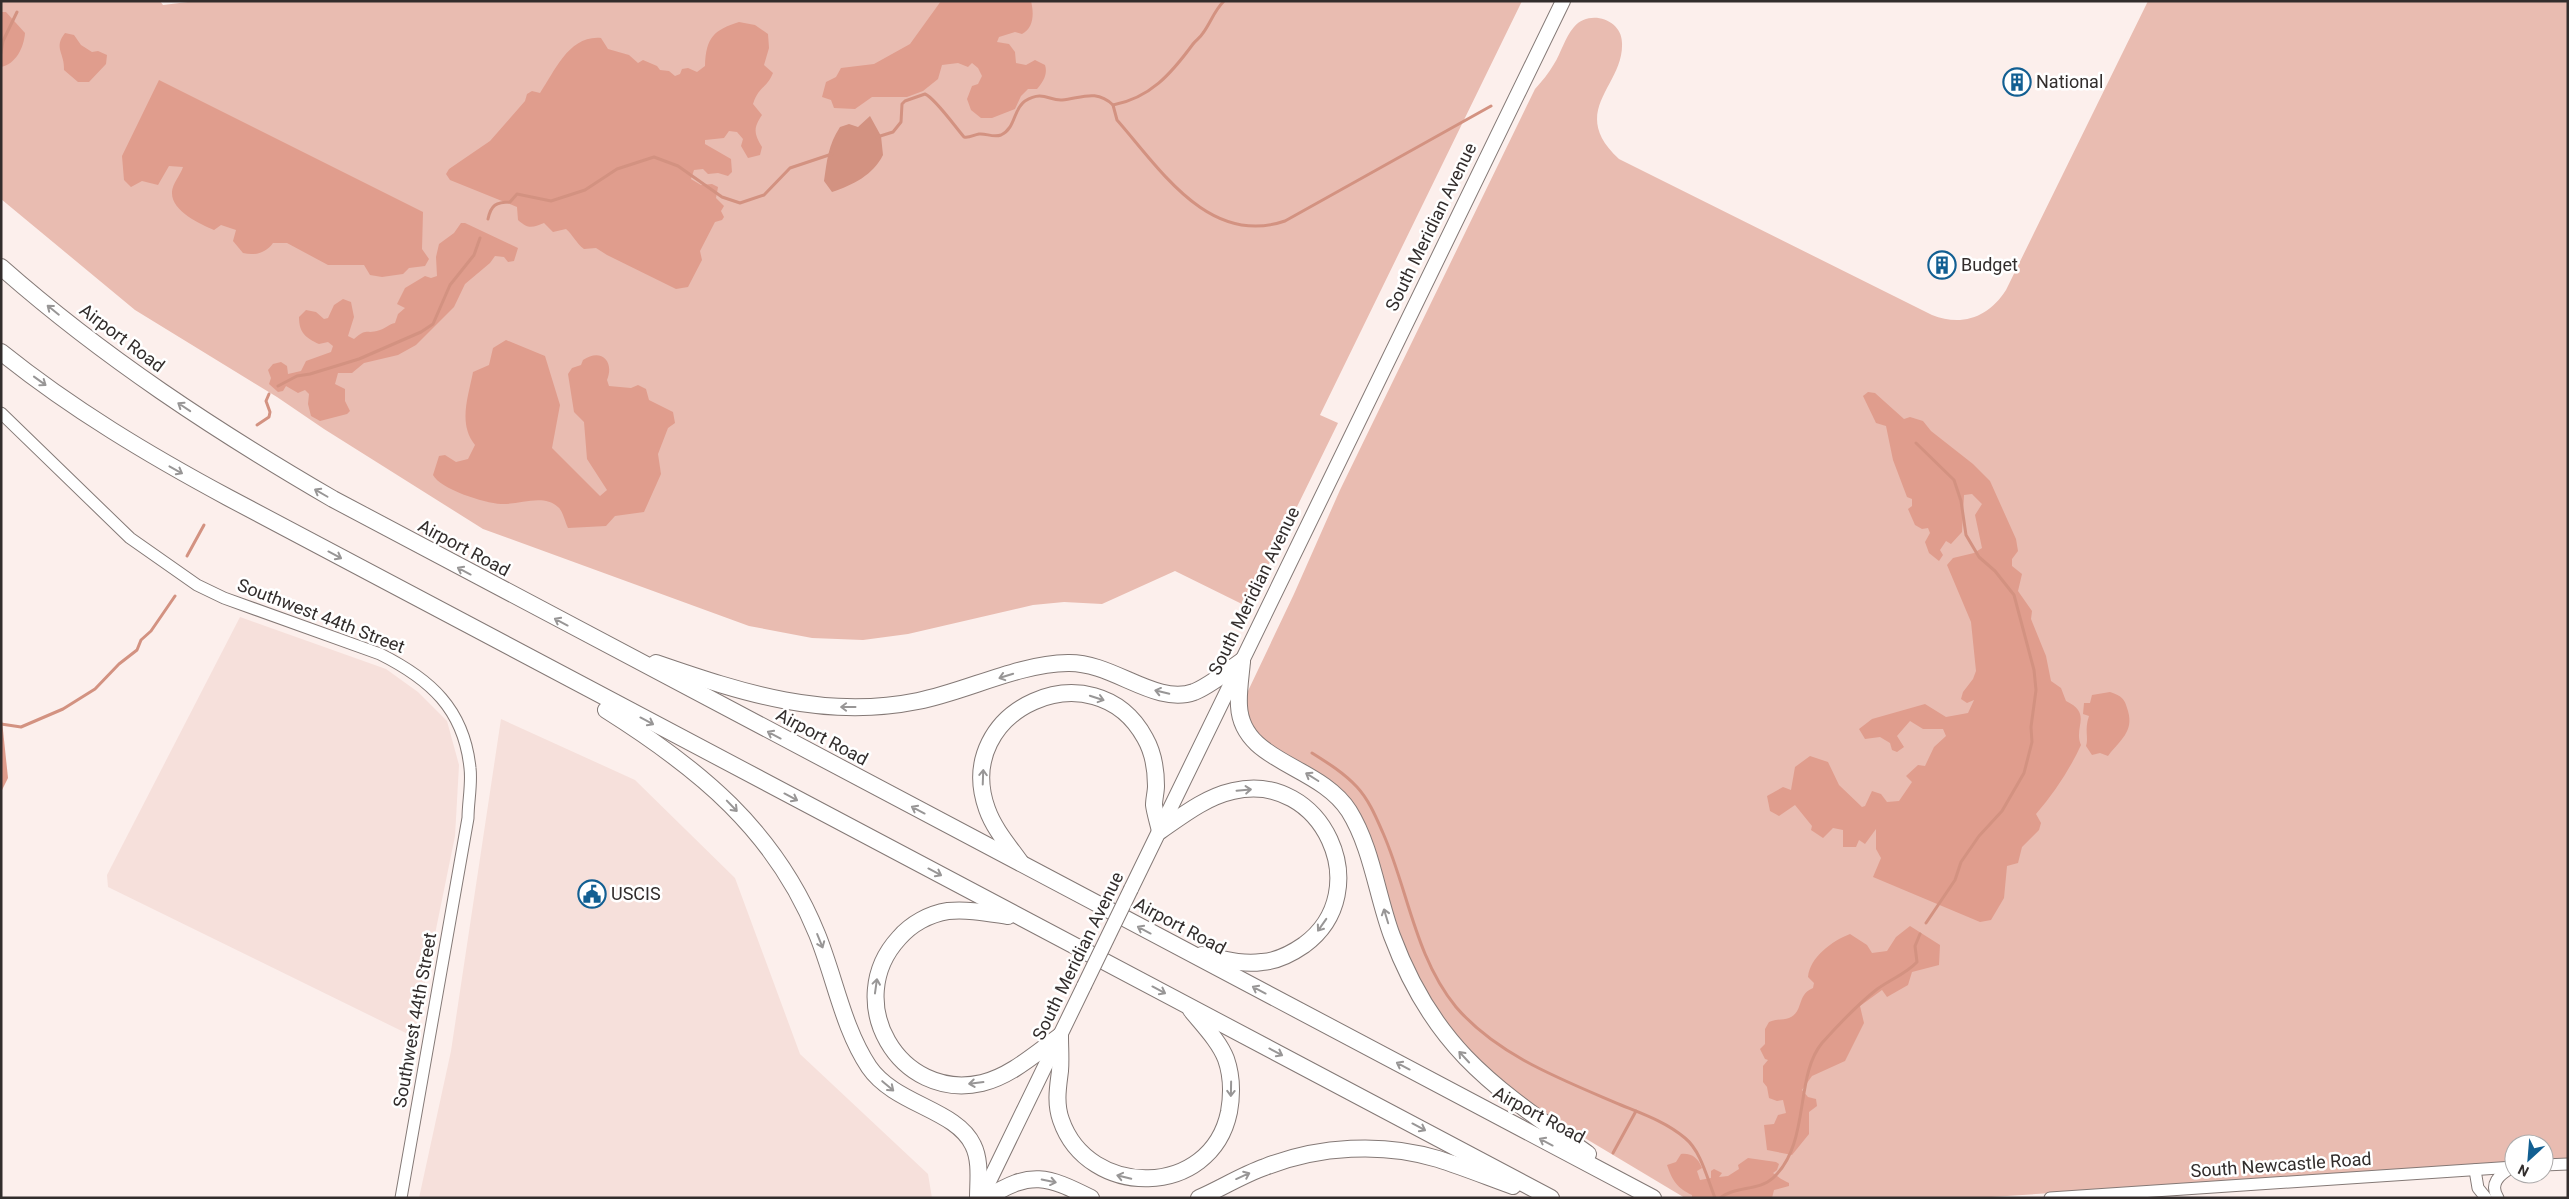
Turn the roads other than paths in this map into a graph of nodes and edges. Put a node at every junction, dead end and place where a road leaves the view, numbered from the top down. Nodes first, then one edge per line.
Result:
1 (1563, 1) edge
2 (1, 267) edge
3 (1, 352) edge
4 (1, 413) edge
5 (496, 641) junction
6 (604, 645) junction
7 (1242, 661) junction
8 (1160, 831) junction
9 (1023, 866) junction
10 (1022, 918) junction
11 (1188, 953) junction
12 (1186, 1004) junction
13 (1060, 1036) junction
14 (2568, 1164) edge
15 (2554, 1165) edge
16 (2504, 1168) edge
17 (2475, 1170) junction
18 (2504, 1172) edge
19 (1636, 1189) junction
20 (1542, 1195) edge
21 (401, 1198) edge
22 (979, 1198) edge
23 (987, 1198) edge
24 (1091, 1198) edge
25 (1200, 1198) edge
26 (1653, 1198) edge
27 (2050, 1198) edge
28 (2486, 1198) edge
29 (2498, 1198) edge

1 - 7 main road, South Meridian Avenue
6 -> 2 highway, Airport Road
3 -> 5 highway
4 - 21 street, Southwest 44th Street
5 -> 10 highway
5 -> 22 highway
7 -> 6 highway
9 -> 6 highway, Airport Road
7 - 8 main road, South Meridian Avenue
19 -> 7 highway
9 -> 8 highway
8 -> 11 highway
8 - 13 main road, South Meridian Avenue, bridge
11 -> 9 highway, Airport Road
10 -> 12 highway
13 -> 10 highway
19 -> 11 highway, Airport Road
12 -> 13 highway
12 -> 20 highway
13 - 22 main road, South Meridian Avenue
14 - 15 street
16 - 17 street, South Newcastle Road
17 - 27 street, South Newcastle Road
17 - 28 street
18 - 29 street
19 - 26 highway, Airport Road
25 -> 20 highway
23 -> 24 highway

